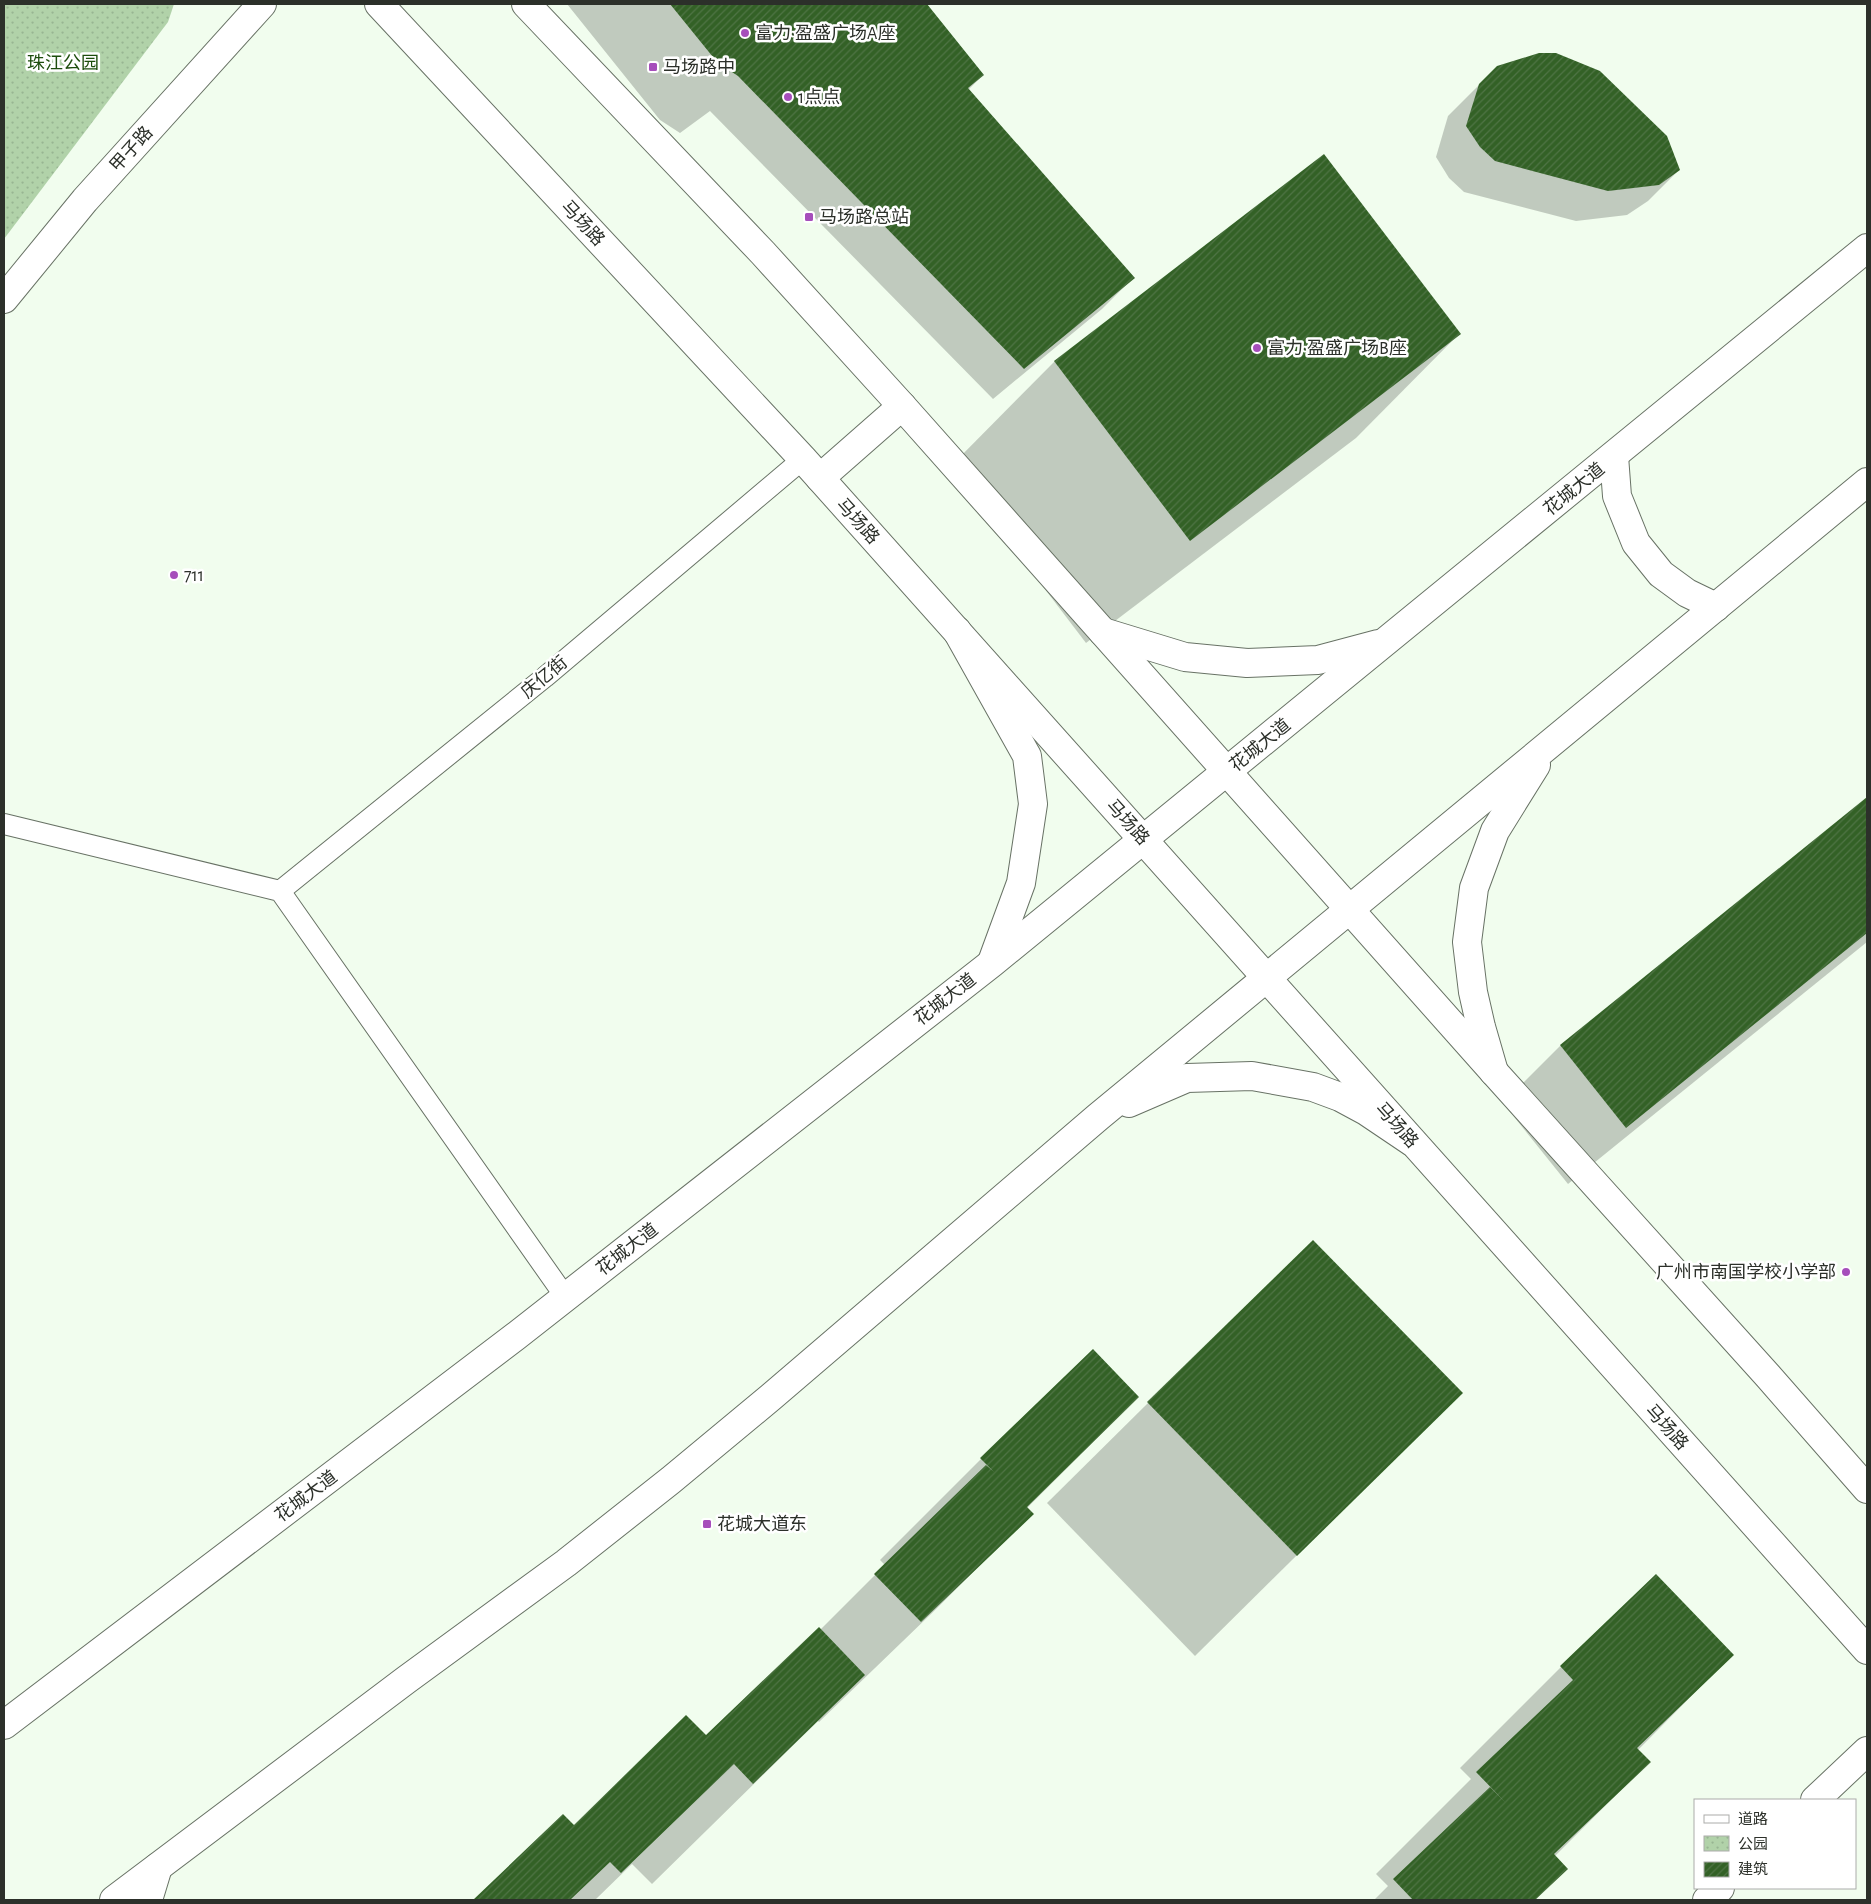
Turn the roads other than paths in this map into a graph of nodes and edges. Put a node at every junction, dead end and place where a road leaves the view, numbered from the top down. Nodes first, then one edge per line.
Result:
1 (262, 4) edge
2 (379, 4) edge
3 (526, 4) edge
4 (1867, 248) edge
5 (4, 299) edge
6 (902, 406) junction
7 (1614, 456) junction
8 (811, 468) junction
9 (1867, 482) edge
10 (1716, 607) junction
11 (957, 630) junction
12 (1104, 632) junction
13 (1386, 642) junction
14 (1550, 744) junction
15 (1228, 771) junction
16 (4, 824) edge
17 (1144, 840) junction
18 (280, 891) junction
19 (1350, 909) junction
20 (992, 963) junction
21 (1267, 978) junction
22 (1494, 1072) junction
23 (1098, 1117) junction
24 (1412, 1142) junction
25 (564, 1295) dead end
26 (1867, 1489) edge
27 (1867, 1650) edge
28 (4, 1725) edge
29 (1867, 1751) edge
30 (1815, 1799) edge
31 (158, 1867) junction
32 (1719, 1889) edge
33 (114, 1900) edge
34 (148, 1900) edge
35 (1707, 1900) edge

1 - 5 main road, 甲子路
2 - 8 main road, 马场路
3 - 6 main road
4 - 7 main road, 花城大道
6 - 8 main road
6 - 12 main road
7 - 10 main road
7 - 13 main road, 花城大道
8 - 11 main road, 马场路
8 - 18 lane, 庆亿街
9 - 10 main road
10 - 14 main road
11 - 17 main road, 马场路
11 - 20 main road
12 - 13 main road
12 - 15 main road
13 - 15 main road, 花城大道
14 - 19 main road
14 - 22 main road
15 - 17 main road, 花城大道
15 - 19 main road
16 - 18 lane
17 - 20 main road, 花城大道
17 - 21 main road, 马场路
18 - 25 lane
19 - 21 main road
19 - 22 main road
20 - 28 main road, 花城大道
21 - 23 main road
21 - 24 main road, 马场路
22 - 26 main road
23 - 24 main road
23 - 31 main road
24 - 27 main road, 马场路
29 - 30 main road
31 - 33 main road
31 - 34 main road
32 - 35 main road

